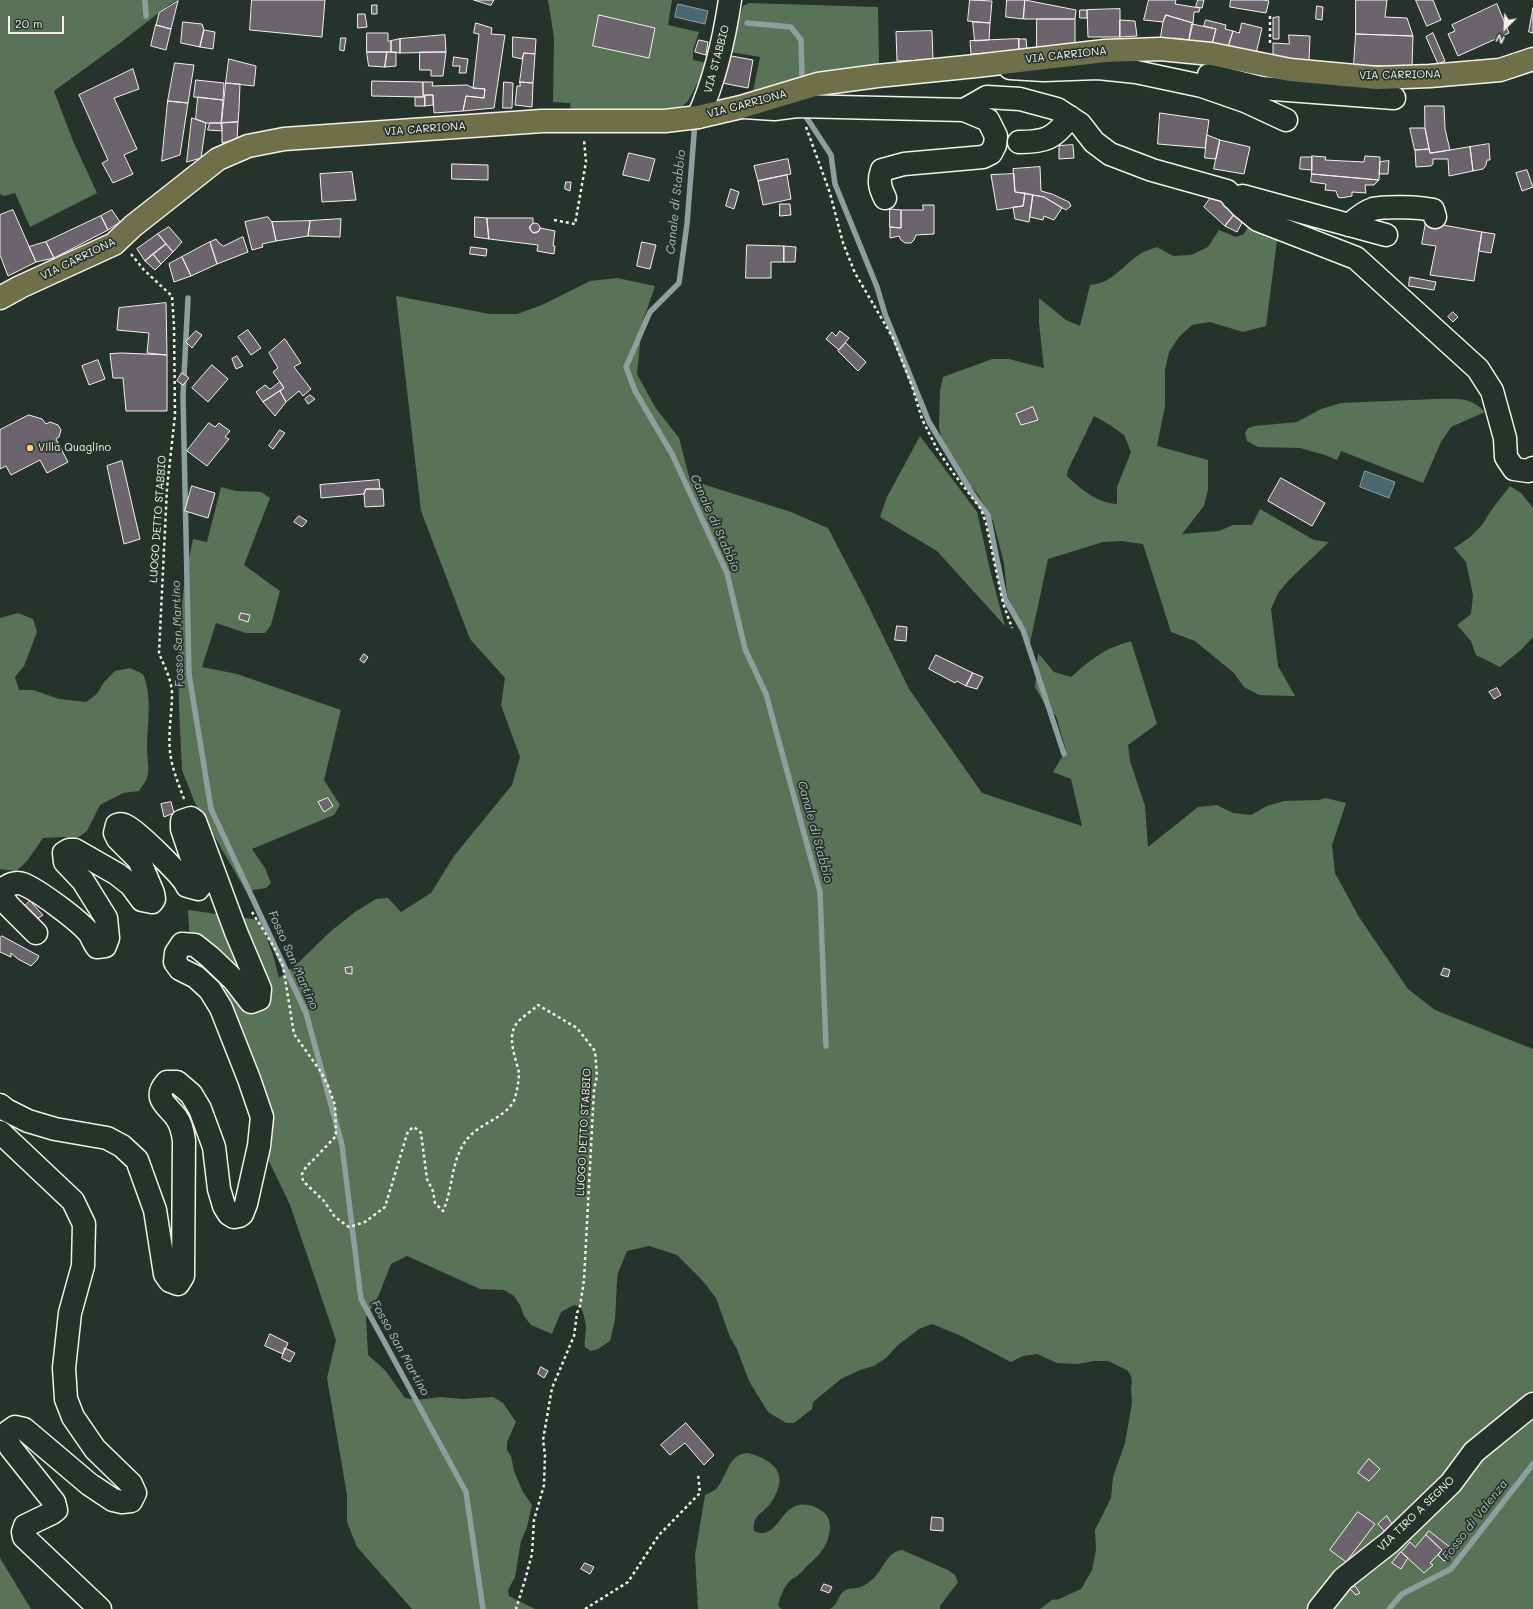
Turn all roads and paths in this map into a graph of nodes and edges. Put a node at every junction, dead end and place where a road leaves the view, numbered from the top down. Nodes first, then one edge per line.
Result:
1 (730, 0) edge
2 (1270, 16) dead end
3 (1271, 43) dead end
4 (1533, 59) edge
5 (976, 66) junction
6 (1184, 82) junction
7 (1394, 98) dead end
8 (797, 106) junction
9 (741, 107) junction
10 (964, 110) junction
11 (698, 117) junction
12 (1070, 117) junction
13 (1286, 120) dead end
14 (583, 121) junction
15 (1019, 142) dead end
16 (885, 198) dead end
17 (1233, 198) junction
18 (1435, 217) dead end
19 (554, 220) dead end
20 (1349, 225) junction
21 (1386, 235) dead end
22 (114, 244) junction
23 (0, 298) edge
24 (1533, 468) edge
25 (1012, 628) dead end
26 (191, 818) junction
27 (250, 909) dead end
28 (36, 933) dead end
29 (0, 1104) edge
30 (0, 1132) edge
31 (1533, 1404) edge
32 (698, 1474) dead end
33 (100, 1609) edge
34 (516, 1609) edge
35 (585, 1609) edge
36 (1319, 1609) edge

1 - 11 street, VIA STABBIO
2 - 3 path
4 - 5 main road, VIA CARRIONA
5 - 6 street
5 - 9 main road, VIA CARRIONA
6 - 7 street
6 - 13 street
8 - 9 street
8 - 10 street
8 - 25 path
9 - 11 main road, VIA CARRIONA
10 - 12 street
10 - 16 street
11 - 14 main road, VIA CARRIONA
12 - 15 street
12 - 17 street
14 - 19 path
14 - 22 main road, VIA CARRIONA
17 - 20 street
17 - 24 street
18 - 20 street
20 - 21 street
22 - 23 main road, VIA CARRIONA
22 - 26 path, LUOGO DETTO STABBIO
26 - 28 street
26 - 29 street
27 - 34 path, LUOGO DETTO STABBIO
30 - 33 street
31 - 36 street, VIA TIRO A SEGNO
32 - 35 path

